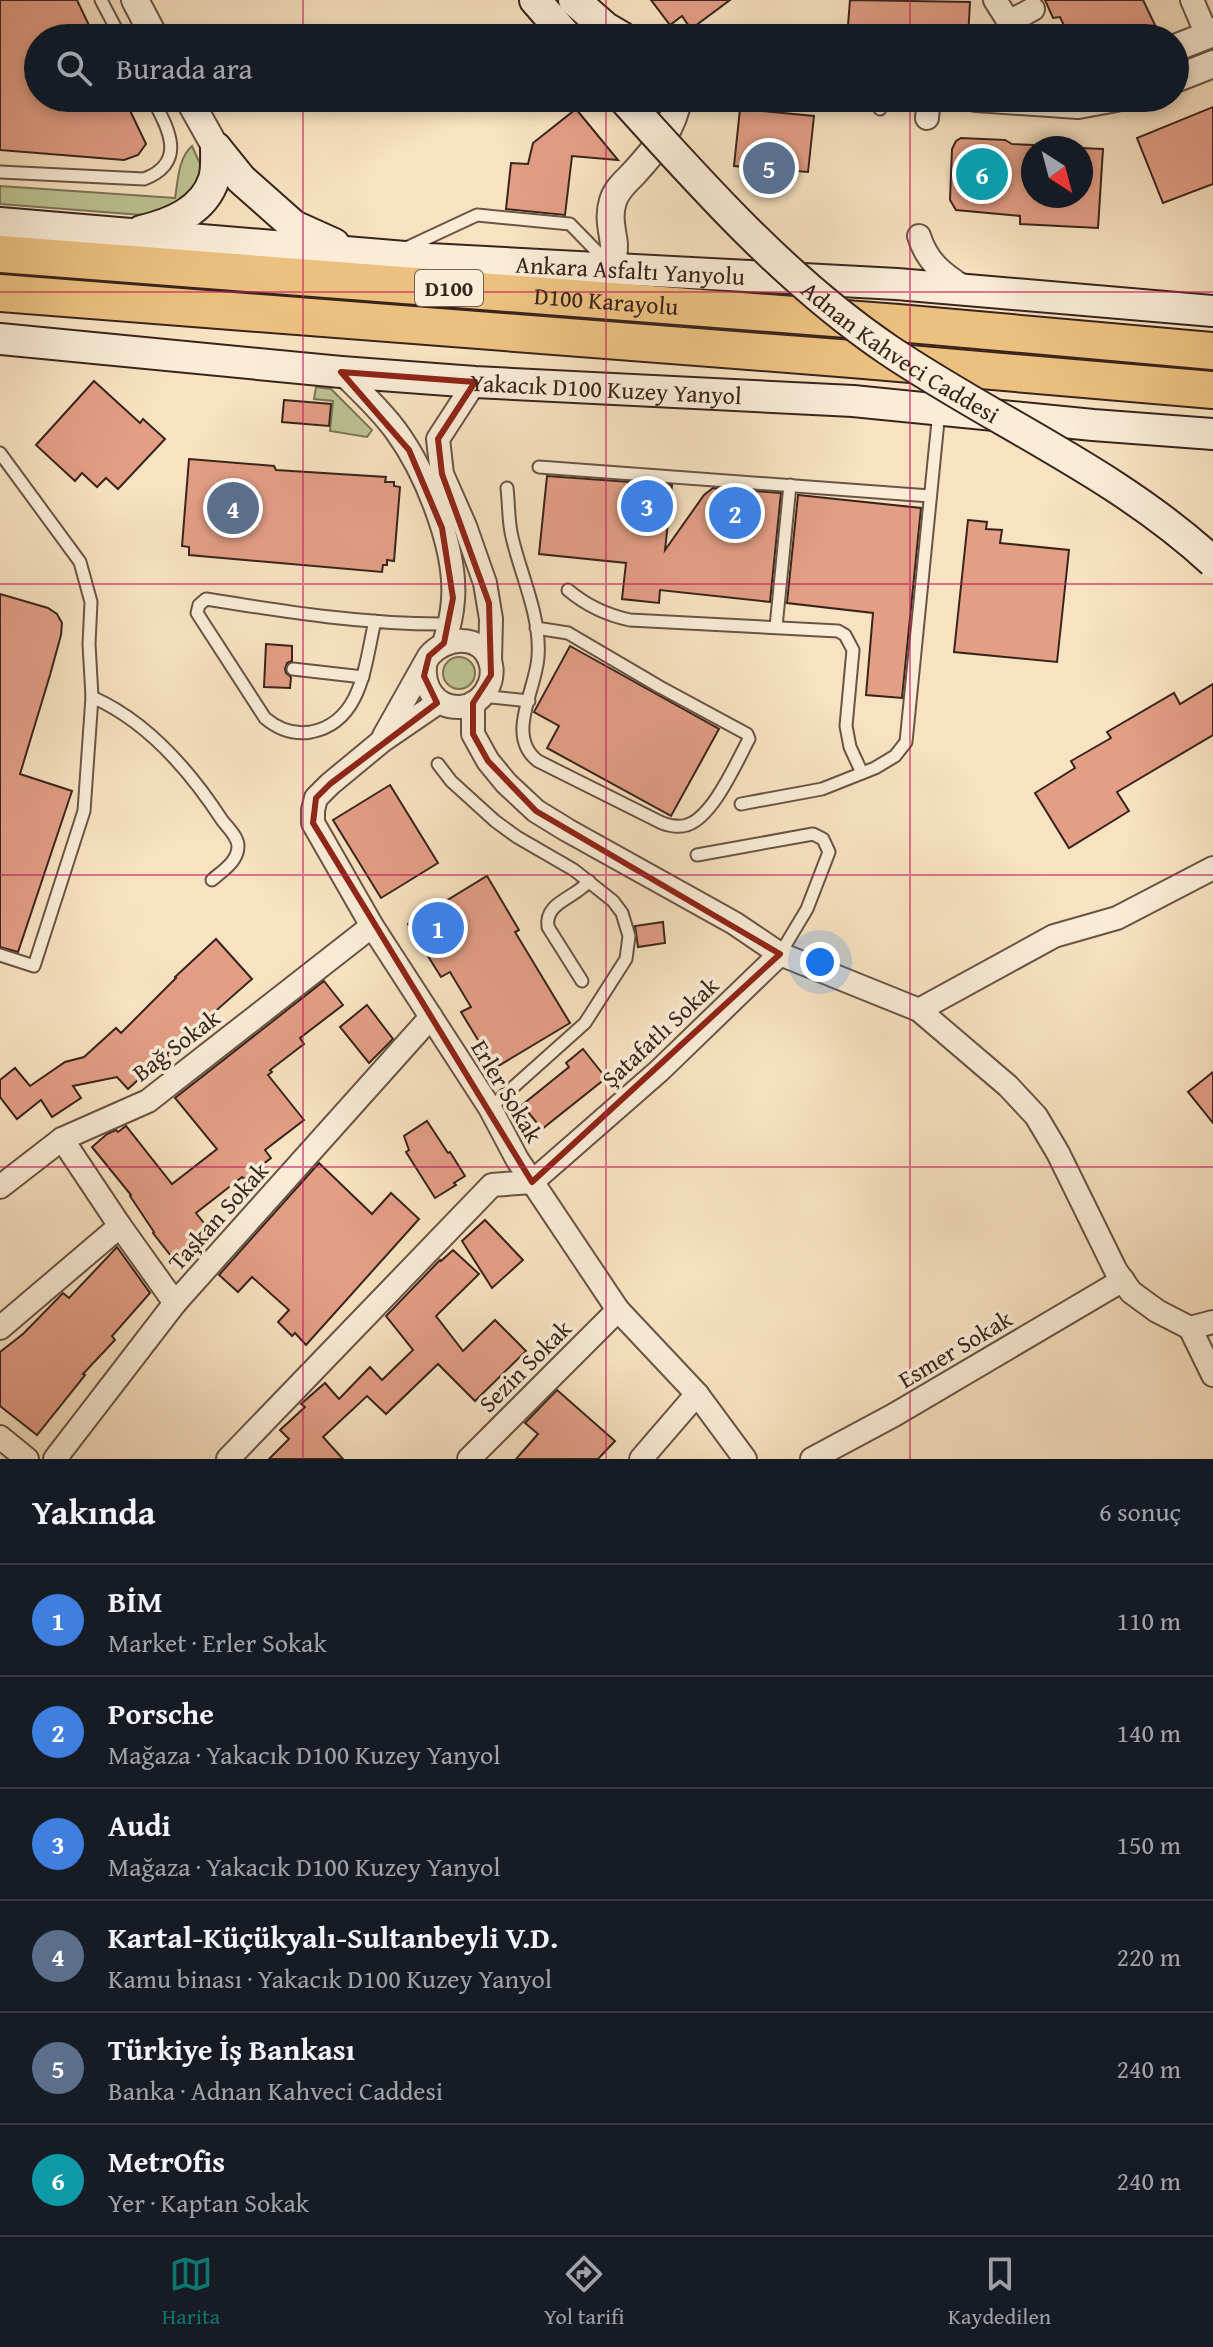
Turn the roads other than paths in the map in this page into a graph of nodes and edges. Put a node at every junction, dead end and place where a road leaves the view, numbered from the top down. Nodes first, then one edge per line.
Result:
1 (101, 0) edge
2 (135, 0) edge
3 (574, 0) edge
4 (995, 0) edge
5 (1192, 0) edge
6 (538, 4) edge
7 (1033, 9) dead end
8 (114, 24) edge
9 (148, 24) edge
10 (556, 24) edge
11 (601, 24) edge
12 (1010, 24) edge
13 (1019, 24) edge
14 (1211, 32) edge
15 (1189, 42) edge
16 (1213, 64) edge
17 (1189, 73) edge
18 (160, 112) edge
19 (196, 112) edge
20 (636, 112) edge
21 (675, 112) edge
22 (216, 148) junction
23 (0, 172) edge
24 (0, 223) edge
25 (125, 234) junction
26 (919, 236) dead end
27 (354, 253) junction
28 (0, 254) edge
29 (389, 256) junction
30 (612, 269) junction
31 (966, 289) junction
32 (0, 293) edge
33 (1213, 311) edge
34 (0, 339) edge
35 (1213, 351) edge
36 (341, 372) junction
37 (475, 382) junction
38 (1213, 390) edge
39 (939, 410) junction
40 (1213, 434) edge
41 (0, 453) edge
42 (539, 467) dead end
43 (790, 485) junction
44 (507, 488) dead end
45 (930, 496) junction
46 (1213, 562) edge
47 (568, 590) dead end
48 (375, 621) junction
49 (776, 627) junction
50 (536, 628) junction
51 (447, 633) junction
52 (490, 661) junction
53 (425, 665) junction
54 (293, 669) dead end
55 (363, 677) junction
56 (92, 697) junction
57 (478, 700) junction
58 (529, 701) junction
59 (439, 702) junction
60 (382, 741) junction
61 (438, 764) dead end
62 (862, 773) junction
63 (741, 804) dead end
64 (697, 855) dead end
65 (1213, 868) edge
66 (212, 880) dead end
67 (589, 881) junction
68 (372, 926) junction
69 (780, 954) junction
70 (0, 955) edge
71 (582, 981) dead end
72 (919, 1010) junction
73 (431, 1017) junction
74 (490, 1108) junction
75 (62, 1139) junction
76 (532, 1182) junction
77 (0, 1187) edge
78 (120, 1226) junction
79 (1123, 1280) junction
80 (175, 1303) junction
81 (618, 1310) junction
82 (1213, 1322) edge
83 (0, 1328) edge
84 (1190, 1328) junction
85 (1213, 1375) edge
86 (697, 1394) junction
87 (0, 1437) edge
88 (27, 1459) edge
89 (55, 1459) edge
90 (228, 1459) edge
91 (469, 1459) edge
92 (641, 1459) edge
93 (745, 1459) edge
94 (812, 1459) edge

1 - 8 lane
2 - 9 street
3 - 11 main road
4 - 12 street
5 - 14 street
6 - 10 main road
7 - 13 street
14 - 15 street
16 - 17 street
18 - 23 lane
19 - 22 street
20 - 46 main road, Adnan Kahveci Caddesi, bridge
21 - 30 street
22 - 25 main road
22 - 27 main road
24 - 25 main road, Ankara Asfaltı Yanyolu
25 - 27 main road, Ankara Asfaltı Yanyolu
26 - 31 street
27 - 29 main road, Ankara Asfaltı Yanyolu
28 - 35 highway, D100 Karayolu / D100
29 - 30 main road, Ankara Asfaltı Yanyolu
29 - 30 lane
30 - 31 main road, Ankara Asfaltı Yanyolu
31 - 33 main road, Ankara Asfaltı Yanyolu
32 - 38 highway, D100 Karayolu / D100
34 - 36 main road, Yakacık D100 Kuzey Yanyol
36 - 37 main road, Yakacık D100 Kuzey Yanyol
36 - 51 street
37 - 39 main road, Yakacık D100 Kuzey Yanyol
37 - 52 street
39 - 40 main road, Yakacık D100 Kuzey Yanyol
39 - 45 lane
41 - 56 lane
42 - 43 lane
43 - 45 lane
43 - 49 lane
44 - 50 lane
45 - 62 lane
47 - 49 lane
48 - 51 lane
48 - 55 lane
48 - 55 lane
49 - 62 lane
50 - 58 lane
50 - 58 lane
51 - 52 street
51 - 53 street
52 - 57 street
53 - 59 street
53 - 60 street
54 - 55 lane
56 - 66 lane
56 - 70 lane
57 - 58 lane
57 - 59 street
57 - 69 street
59 - 60 street, Erler Sokak
60 - 68 street, Erler Sokak
61 - 67 lane
62 - 63 lane
64 - 69 lane
65 - 72 street
67 - 71 lane
67 - 74 lane
68 - 73 street, Erler Sokak
68 - 75 street, Bağ Sokak
69 - 72 street
69 - 76 street, Şatafatlı Sokak
72 - 79 street
73 - 74 street, Erler Sokak
73 - 80 street, Taşkan Sokak
74 - 76 street, Erler Sokak
75 - 77 street, Bağ Sokak
75 - 78 street
76 - 81 street, Erler Sokak
76 - 90 street
78 - 80 street
78 - 83 street
79 - 84 street
79 - 94 street, Esmer Sokak
80 - 89 street, Taşkan Sokak
81 - 86 street, Erler Sokak
81 - 91 street, Sezin Sokak
82 - 84 street
84 - 85 street
86 - 92 street
86 - 93 street, Erler Sokak
87 - 88 street

